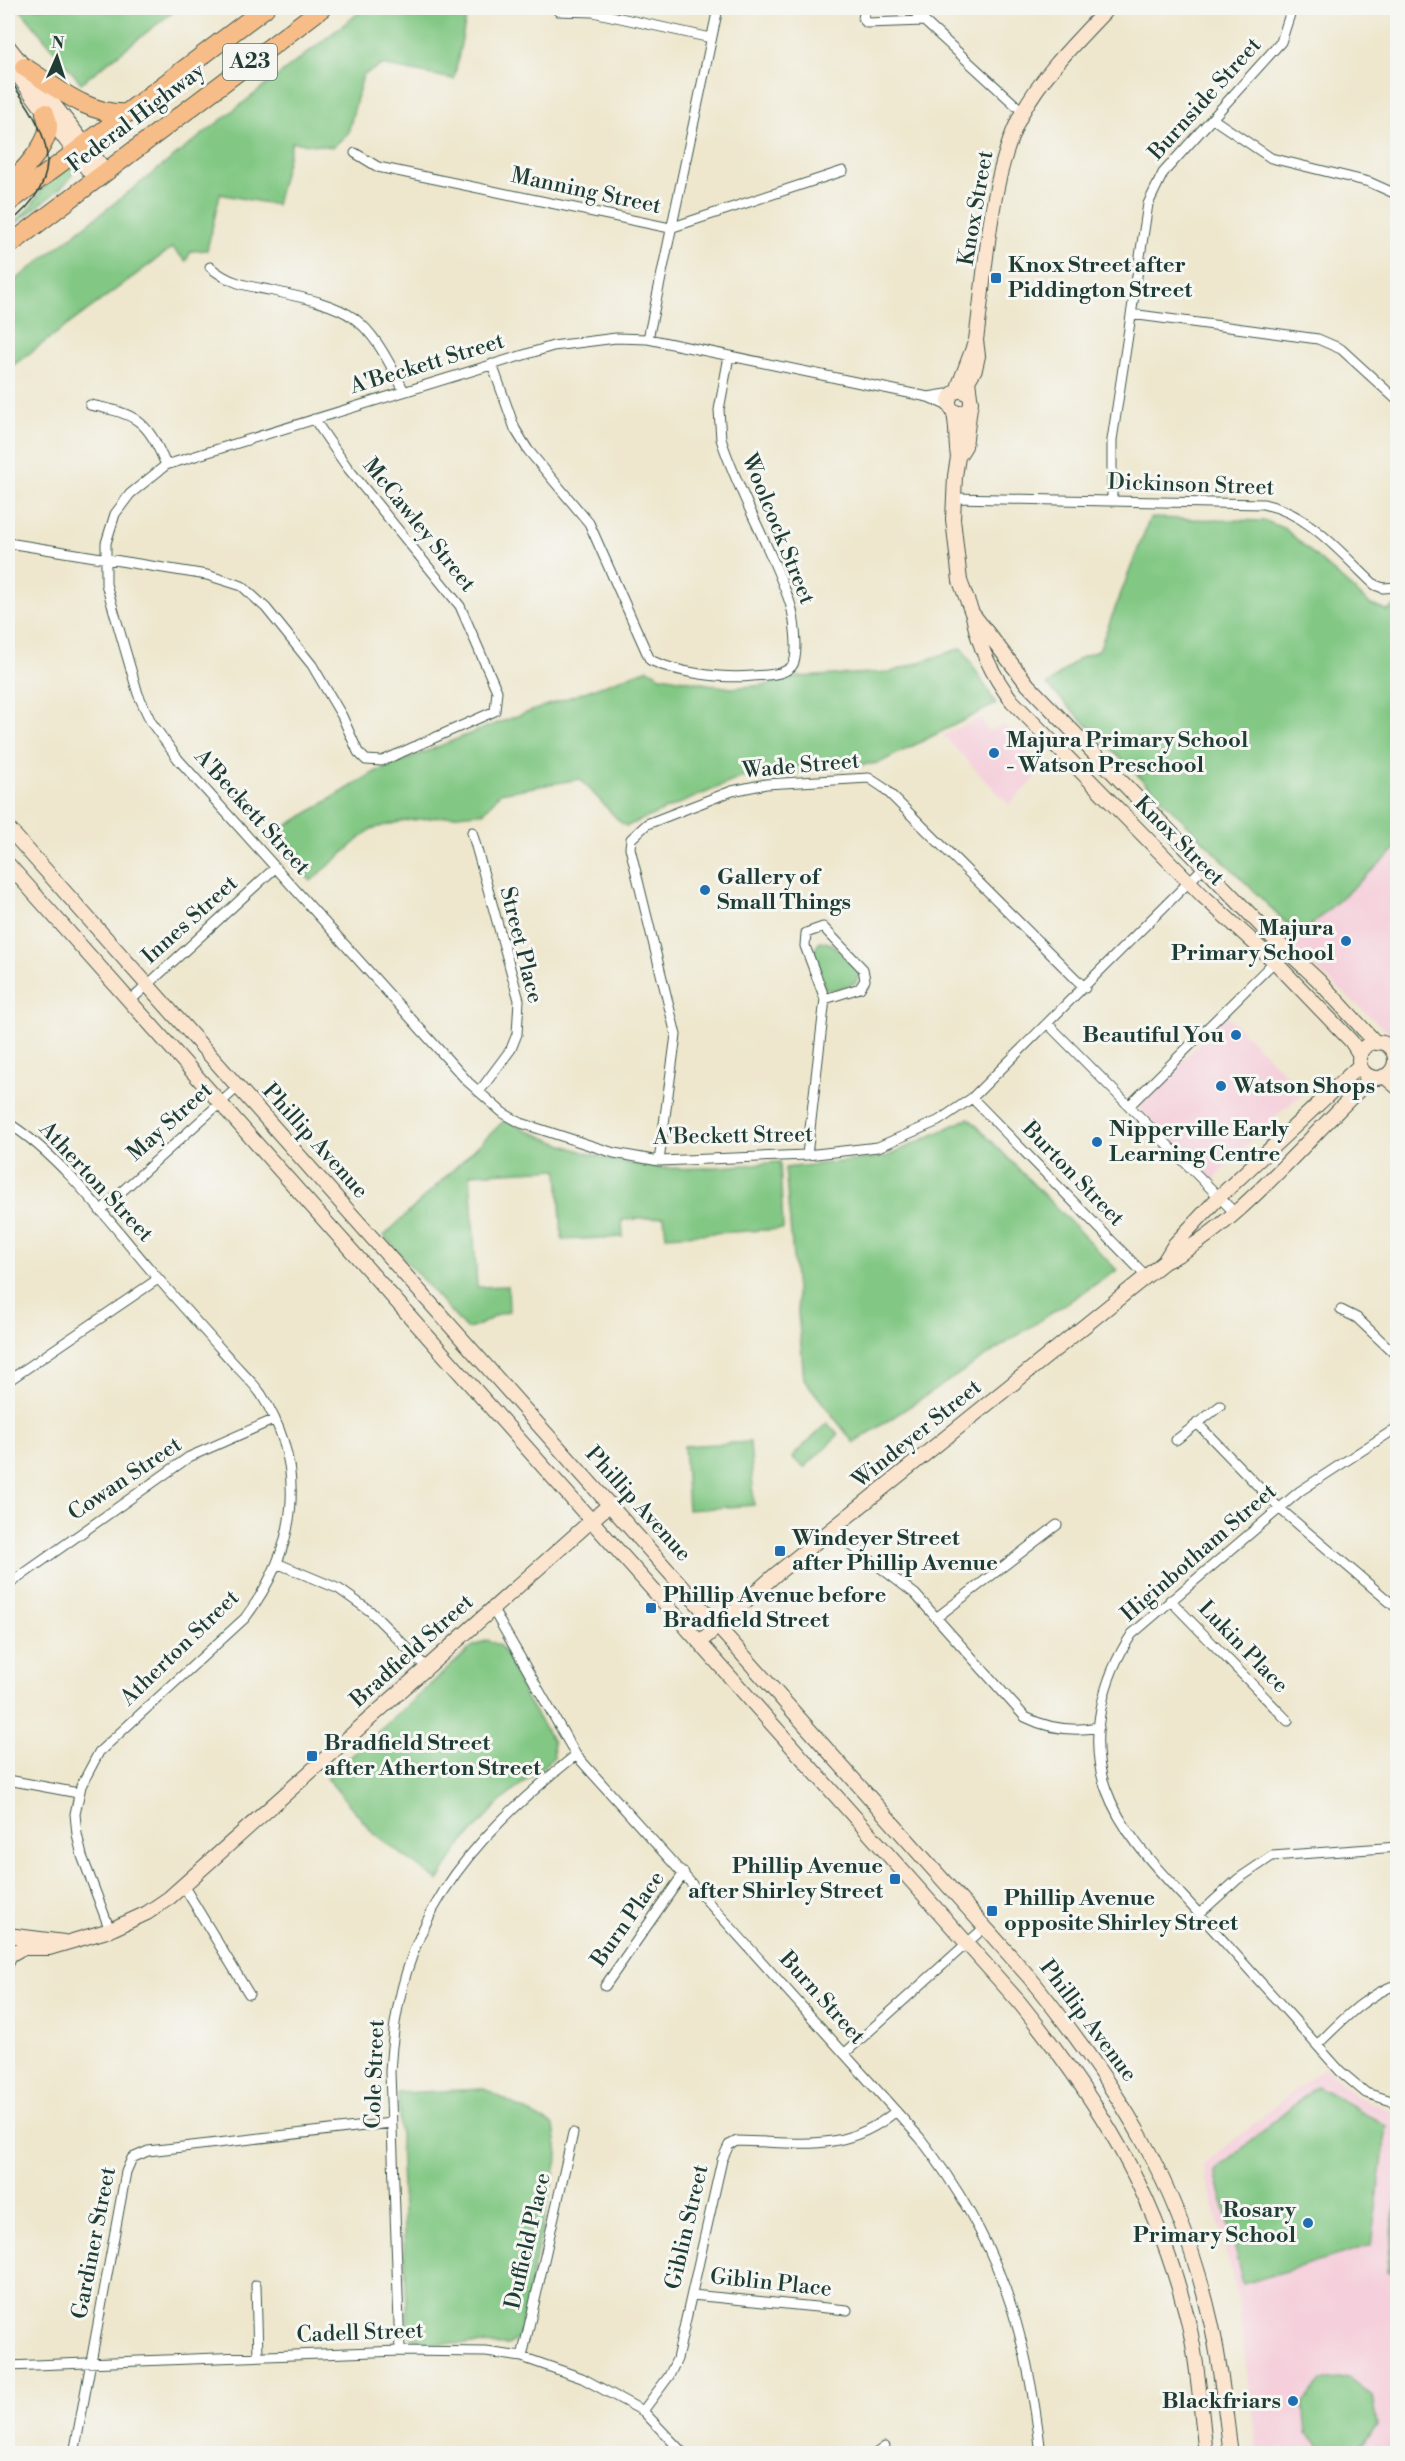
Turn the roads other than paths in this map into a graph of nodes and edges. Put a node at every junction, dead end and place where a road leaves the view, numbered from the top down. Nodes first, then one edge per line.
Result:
1 (265, 8) edge
2 (322, 8) edge
3 (718, 8) edge
4 (865, 8) edge
5 (911, 8) edge
6 (1108, 8) edge
7 (1292, 8) edge
8 (558, 11) dead end
9 (924, 21) junction
10 (711, 38) junction
11 (8, 46) edge
12 (16, 64) edge
13 (1023, 112) junction
14 (45, 113) junction
15 (128, 113) junction
16 (1213, 118) junction
17 (79, 148) junction
18 (355, 153) dead end
19 (843, 171) dead end
20 (99, 174) junction
21 (8, 184) edge
22 (1398, 195) edge
23 (8, 203) edge
24 (670, 228) junction
25 (8, 246) edge
26 (210, 267) dead end
27 (1131, 314) junction
28 (648, 339) junction
29 (976, 340) junction
30 (729, 356) junction
31 (492, 364) junction
32 (404, 391) junction
33 (953, 401) junction
34 (1398, 401) edge
35 (970, 402) junction
36 (90, 405) dead end
37 (314, 419) junction
38 (958, 457) junction
39 (166, 465) junction
40 (953, 498) junction
41 (1112, 501) junction
42 (8, 543) edge
43 (105, 559) junction
44 (1398, 587) edge
45 (972, 613) junction
46 (8, 828) edge
47 (472, 832) dead end
48 (8, 864) edge
49 (1204, 867) junction
50 (276, 868) junction
51 (1191, 882) junction
52 (1286, 950) junction
53 (1274, 961) junction
54 (147, 985) junction
55 (1085, 988) junction
56 (825, 999) junction
57 (130, 1001) junction
58 (1048, 1024) junction
59 (1376, 1043) junction
60 (1360, 1060) junction
61 (1396, 1064) edge
62 (1370, 1076) junction
63 (1384, 1076) junction
64 (238, 1087) junction
65 (1398, 1088) edge
66 (479, 1092) junction
67 (972, 1098) junction
68 (221, 1103) junction
69 (1129, 1106) junction
70 (8, 1123) edge
71 (807, 1155) junction
72 (659, 1161) junction
73 (1219, 1197) junction
74 (100, 1211) junction
75 (1234, 1212) junction
76 (1164, 1262) junction
77 (1146, 1276) junction
78 (158, 1279) junction
79 (1341, 1310) dead end
80 (1398, 1357) edge
81 (8, 1381) edge
82 (1220, 1406) dead end
83 (273, 1420) junction
84 (1197, 1423) junction
85 (1398, 1427) edge
86 (1176, 1440) dead end
87 (610, 1504) junction
88 (1279, 1508) junction
89 (592, 1519) junction
90 (1057, 1525) dead end
91 (831, 1530) junction
92 (279, 1564) junction
93 (8, 1585) edge
94 (1170, 1600) junction
95 (492, 1608) junction
96 (1398, 1610) edge
97 (936, 1618) junction
98 (717, 1627) junction
99 (700, 1642) junction
100 (426, 1668) junction
101 (1288, 1721) dead end
102 (1099, 1727) junction
103 (576, 1755) junction
104 (8, 1780) edge
105 (78, 1793) junction
106 (1398, 1847) edge
107 (684, 1873) junction
108 (183, 1885) junction
109 (1199, 1914) junction
110 (985, 1927) junction
111 (110, 1930) junction
112 (10, 1935) edge
113 (64, 1942) junction
114 (967, 1943) junction
115 (11, 1957) edge
116 (1398, 1984) edge
117 (605, 1986) dead end
118 (249, 1994) dead end
119 (1317, 2045) junction
120 (845, 2053) junction
121 (1398, 2103) edge
122 (896, 2111) junction
123 (391, 2123) junction
124 (573, 2133) dead end
125 (256, 2284) dead end
126 (692, 2295) junction
127 (847, 2310) dead end
128 (400, 2351) junction
129 (258, 2356) junction
130 (522, 2357) junction
131 (90, 2363) junction
132 (8, 2366) edge
133 (643, 2412) junction
134 (885, 2447) dead end
135 (74, 2454) edge
136 (684, 2454) edge
137 (874, 2454) edge
138 (1041, 2454) edge
139 (1206, 2454) edge
140 (1231, 2454) edge

1 - 15 highway, Federal Highway / A23
2 - 20 highway, Federal Highway / A23
3 - 10 street
4 - 9 street
5 - 9 street
6 - 13 main road, Knox Street
7 - 16 street, Burnside Street
8 - 10 street
9 - 13 street
10 - 24 street
11 - 12 main road
12 - 14 main road
12 - 15 highway
12 - 17 main road
13 - 29 main road, Knox Street
14 - 17 main road
14 - 21 highway
15 - 17 highway, Federal Highway / A23
16 - 22 street
16 - 27 street, Burnside Street
17 - 20 main road
17 - 23 highway, Federal Highway / A23
18 - 24 street, Manning Street
19 - 24 street, Manning Street
20 - 25 highway, Federal Highway / A23
24 - 28 street
26 - 32 street
27 - 34 street
27 - 41 street, Burnside Street
28 - 30 street, A'Beckett Street
28 - 31 street, A'Beckett Street
29 - 33 main road, Knox Street
29 - 35 main road, Knox Street
30 - 31 street, Woolcock Street
30 - 33 street, A'Beckett Street
31 - 32 street, A'Beckett Street
32 - 37 street, A'Beckett Street
33 - 35 main road
33 - 35 main road
33 - 38 main road, Knox Street
35 - 38 main road, Knox Street
36 - 39 street
37 - 39 street, A'Beckett Street
37 - 43 street, McCawley Street
38 - 40 main road, Knox Street
39 - 43 street, A'Beckett Street
40 - 41 street, Dickinson Street
40 - 45 main road, Knox Street
41 - 44 street, Dickinson Street
42 - 43 street, McCawley Street
43 - 50 street, A'Beckett Street
45 - 49 main road, Knox Street
45 - 51 main road, Knox Street
46 - 54 main road, Phillip Avenue
47 - 66 street, Street Place
48 - 57 main road, Phillip Avenue
49 - 51 street, A'Beckett Street
49 - 52 main road, Knox Street
50 - 54 street, Innes Street
50 - 66 street, A'Beckett Street
51 - 53 main road, Knox Street
51 - 55 street, A'Beckett Street
52 - 53 street
52 - 59 main road, Knox Street
53 - 60 main road, Knox Street
53 - 69 street
54 - 57 street, Innes Street
54 - 64 main road, Phillip Avenue
55 - 58 street, A'Beckett Street
55 - 72 street, Wade Street
56 - 56 street
56 - 71 street
57 - 68 main road, Phillip Avenue
58 - 67 street, A'Beckett Street
58 - 69 street
59 - 60 main road
59 - 61 main road
60 - 62 main road
60 - 73 main road, Windeyer Street
61 - 63 main road
62 - 63 main road
62 - 75 main road, Windeyer Street
63 - 65 main road
64 - 68 street, May Street
64 - 87 main road, Phillip Avenue
66 - 72 street, A'Beckett Street
67 - 71 street, A'Beckett Street
67 - 77 street, Burton Street
68 - 74 street, May Street
68 - 89 main road, Phillip Avenue
69 - 73 street
70 - 74 street, Atherton Street
71 - 72 street, A'Beckett Street
73 - 75 street
73 - 76 main road, Windeyer Street
74 - 78 street, Atherton Street
75 - 76 main road, Windeyer Street
76 - 77 main road, Windeyer Street
77 - 91 main road, Windeyer Street
78 - 81 street
78 - 83 street, Atherton Street
79 - 80 street
82 - 84 street
83 - 92 street, Atherton Street
83 - 93 street, Cowan Street
84 - 86 street
84 - 88 street
85 - 88 street, Higinbotham Street
87 - 89 main road, Bradfield Street
87 - 98 main road, Phillip Avenue
88 - 94 street, Higinbotham Street
88 - 96 street
89 - 95 main road, Bradfield Street
89 - 99 main road, Phillip Avenue
90 - 97 street
91 - 97 street
91 - 98 main road, Windeyer Street
92 - 100 street
92 - 105 street, Atherton Street
94 - 101 street, Lukin Place
94 - 102 street, Higinbotham Street
95 - 100 main road, Bradfield Street
95 - 103 street, Burn Street
97 - 102 street
98 - 99 main road, Windeyer Street
98 - 110 main road, Phillip Avenue
99 - 114 main road, Phillip Avenue
100 - 108 main road, Bradfield Street
102 - 109 street, Higinbotham Street
103 - 107 street, Burn Street
103 - 123 street, Cole Street
104 - 105 street
105 - 111 street, Atherton Street
106 - 109 street
107 - 117 street, Burn Place
107 - 120 street, Burn Street
108 - 111 main road, Bradfield Street
108 - 118 street
109 - 119 street, Higinbotham Street
110 - 114 street
110 - 140 main road, Phillip Avenue
111 - 113 main road, Bradfield Street
112 - 113 main road, Bradfield Street
112 - 115 main road
113 - 115 main road, Bradfield Street
114 - 120 street
114 - 139 main road, Phillip Avenue
116 - 119 street
119 - 121 street, Higinbotham Street
120 - 122 street, Burn Street
122 - 126 street, Giblin Street
122 - 138 street, Burn Street
123 - 128 street, Cole Street
123 - 131 street, Gardiner Street
124 - 130 street, Duffield Place
125 - 129 street
126 - 127 street, Giblin Place
126 - 133 street, Giblin Street
128 - 129 street, Cadell Street
128 - 130 street, Cadell Street
129 - 131 street, Cadell Street
130 - 133 street, Cadell Street
131 - 132 street, Cadell Street
131 - 135 street, Gardiner Street
133 - 136 street, Cadell Street
134 - 137 street

